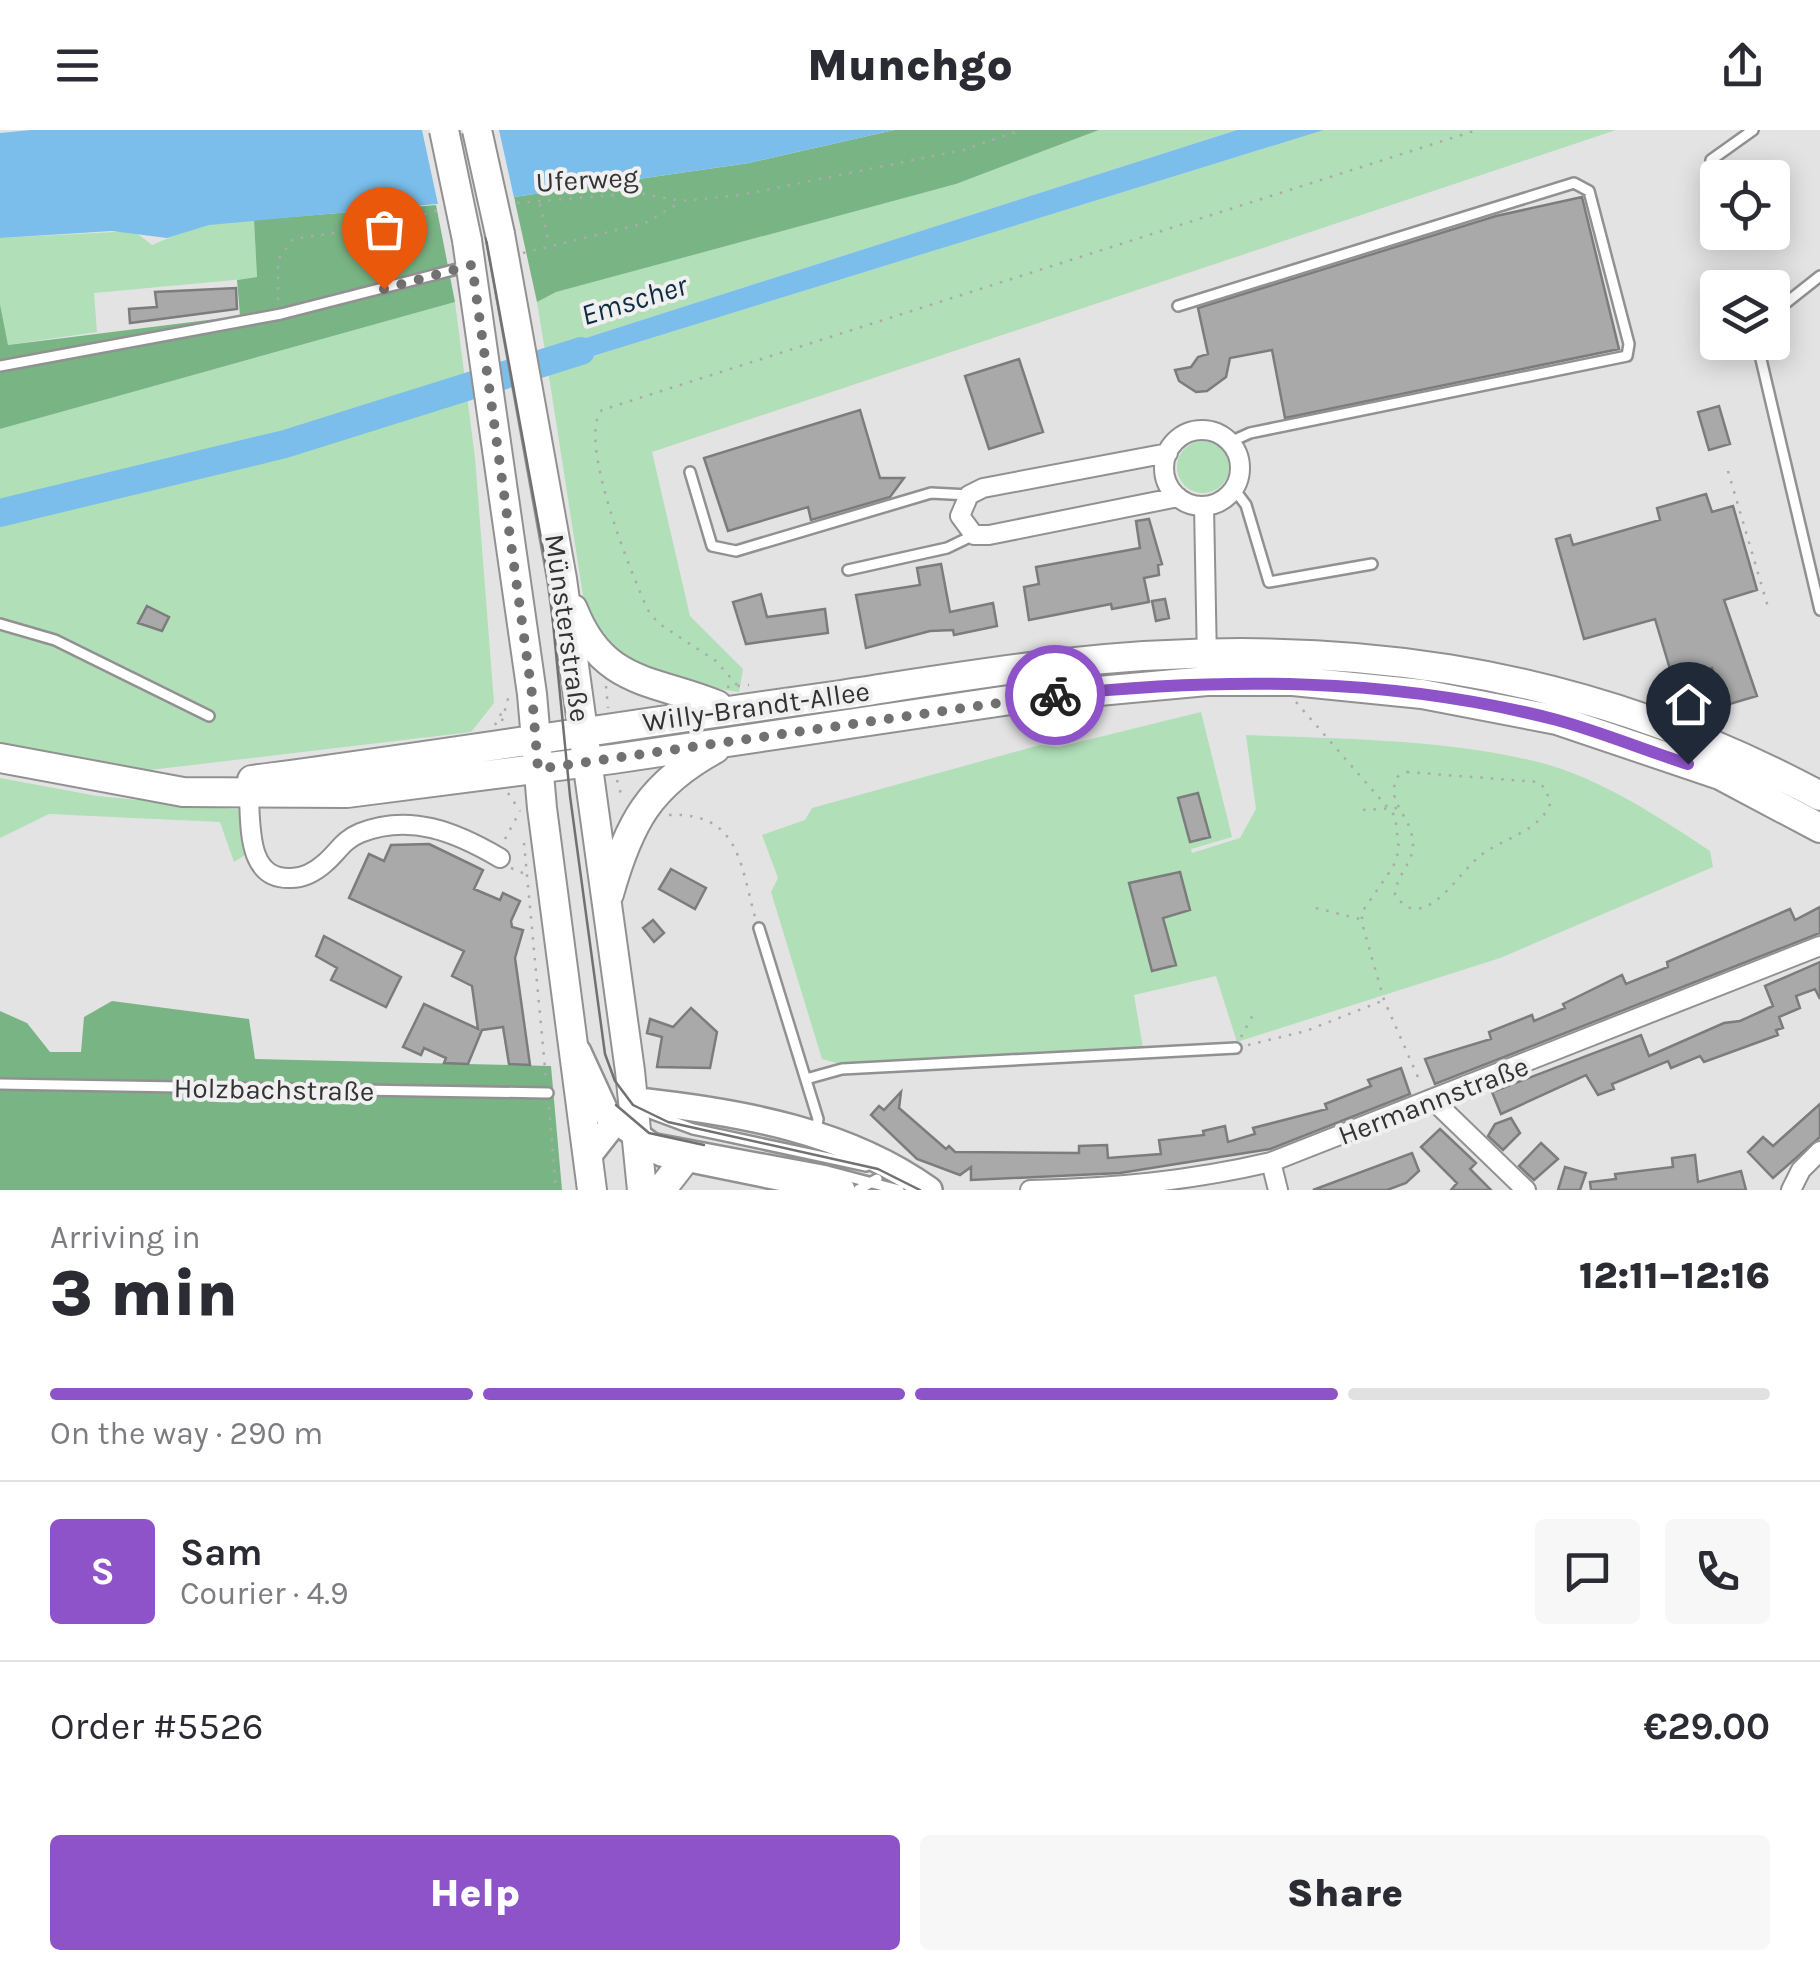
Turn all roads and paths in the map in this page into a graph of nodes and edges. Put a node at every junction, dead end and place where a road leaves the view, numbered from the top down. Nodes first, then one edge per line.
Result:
1 (444, 130) edge
2 (478, 130) edge
3 (1021, 130) edge
4 (1478, 130) edge
5 (1753, 130) edge
6 (1711, 160) dead end
7 (540, 201) junction
8 (682, 201) junction
9 (502, 205) dead end
10 (452, 209) dead end
11 (509, 244) junction
12 (550, 246) junction
13 (470, 253) junction
14 (1820, 276) edge
15 (1790, 300) edge
16 (1178, 306) dead end
17 (282, 314) junction
18 (1765, 360) edge
19 (0, 366) edge
20 (1230, 442) junction
21 (1168, 453) junction
22 (1728, 471) dead end
23 (690, 472) dead end
24 (1234, 489) junction
25 (969, 495) junction
26 (1178, 497) junction
27 (1204, 506) junction
28 (974, 535) junction
29 (1372, 564) dead end
30 (848, 570) dead end
31 (562, 579) junction
32 (1768, 607) dead end
33 (1820, 610) edge
34 (0, 624) edge
35 (1207, 668) junction
36 (1292, 696) dead end
37 (732, 698) junction
38 (209, 716) dead end
39 (584, 731) junction
40 (535, 739) junction
41 (728, 742) junction
42 (0, 758) edge
43 (588, 761) junction
44 (538, 769) junction
45 (248, 788) junction
46 (1820, 796) edge
47 (1384, 808) junction
48 (1399, 808) junction
49 (520, 810) dead end
50 (1364, 810) dead end
51 (666, 815) dead end
52 (1820, 828) edge
53 (500, 858) dead end
54 (607, 905) junction
55 (1316, 908) dead end
56 (1362, 919) junction
57 (758, 928) joint
58 (1820, 946) edge
59 (1384, 1000) junction
60 (1255, 1011) dead end
61 (574, 1046) junction
62 (1236, 1048) junction
63 (630, 1070) junction
64 (806, 1080) junction
65 (0, 1084) edge
66 (548, 1093) junction
67 (1434, 1101) junction
68 (670, 1114) junction
69 (628, 1120) junction
70 (816, 1134) junction
71 (691, 1151) junction
72 (1820, 1152) edge
73 (588, 1156) junction
74 (870, 1160) junction
75 (1271, 1162) junction
76 (874, 1181) junction
77 (556, 1190) edge
78 (592, 1190) edge
79 (642, 1190) edge
80 (661, 1190) edge
81 (842, 1190) edge
82 (858, 1190) edge
83 (899, 1190) edge
84 (920, 1190) edge
85 (929, 1190) edge
86 (1030, 1190) edge
87 (1278, 1190) edge
88 (1526, 1190) edge
89 (1791, 1190) edge

1 - 13 main road, Münsterstraße, bridge
2 - 11 main road, Münsterstraße, bridge
3 - 8 path, Uferweg
4 - 37 path
5 - 6 lane
7 - 8 path, Uferweg
7 - 9 path, Uferweg
7 - 12 path
8 - 12 path
10 - 17 path
11 - 12 path
11 - 31 main road, Münsterstraße
13 - 17 lane
13 - 40 main road, Münsterstraße
14 - 15 lane
16 - 20 lane
17 - 19 lane
18 - 33 lane
20 - 21 street
20 - 24 street
21 - 25 street
21 - 26 street
22 - 32 path
23 - 25 lane
24 - 27 street
24 - 29 lane
25 - 28 street
26 - 27 street
26 - 28 street
27 - 35 street
28 - 30 lane
31 - 37 main road
31 - 39 main road, Münsterstraße
34 - 38 lane
35 - 37 main road, Willy-Brandt-Allee
35 - 41 main road, Willy-Brandt-Allee
35 - 46 main road, Willy-Brandt-Allee
35 - 52 main road, Willy-Brandt-Allee
36 - 47 path
37 - 39 main road, Willy-Brandt-Allee
39 - 40 main road, Willy-Brandt-Allee
39 - 43 main road, Münsterstraße
40 - 44 main road, Münsterstraße
40 - 45 main road, Willy-Brandt-Allee
41 - 43 main road, Willy-Brandt-Allee
41 - 54 main road
42 - 45 main road, Willy-Brandt-Allee
43 - 44 main road, Willy-Brandt-Allee
43 - 54 main road, Münsterstraße
44 - 45 main road, Willy-Brandt-Allee
44 - 61 main road, Münsterstraße
45 - 53 street
47 - 48 path
47 - 50 path
47 - 56 path
48 - 48 path
49 - 66 path
51 - 57 path
54 - 63 main road, Münsterstraße
55 - 56 path
56 - 59 path
57 - 64 lane
58 - 67 street, Hermannstraße
59 - 62 path
59 - 67 path
60 - 62 path
61 - 69 main road
61 - 73 main road, Münsterstraße
62 - 64 lane
63 - 68 main road
63 - 69 main road, Münsterstraße
64 - 70 lane
65 - 66 lane, Holzbachstraße
66 - 77 path
67 - 75 street, Hermannstraße
67 - 88 street
68 - 69 main road
68 - 70 main road
68 - 74 lane
69 - 71 main road
69 - 73 main road
69 - 79 main road, Münsterstraße
70 - 74 main road
71 - 76 lane
71 - 80 main road
71 - 81 main road
72 - 89 street
73 - 78 main road, Münsterstraße
74 - 76 lane
74 - 84 lane
74 - 85 main road
75 - 86 street, Hermannstraße
75 - 87 street
76 - 82 lane
76 - 83 lane

